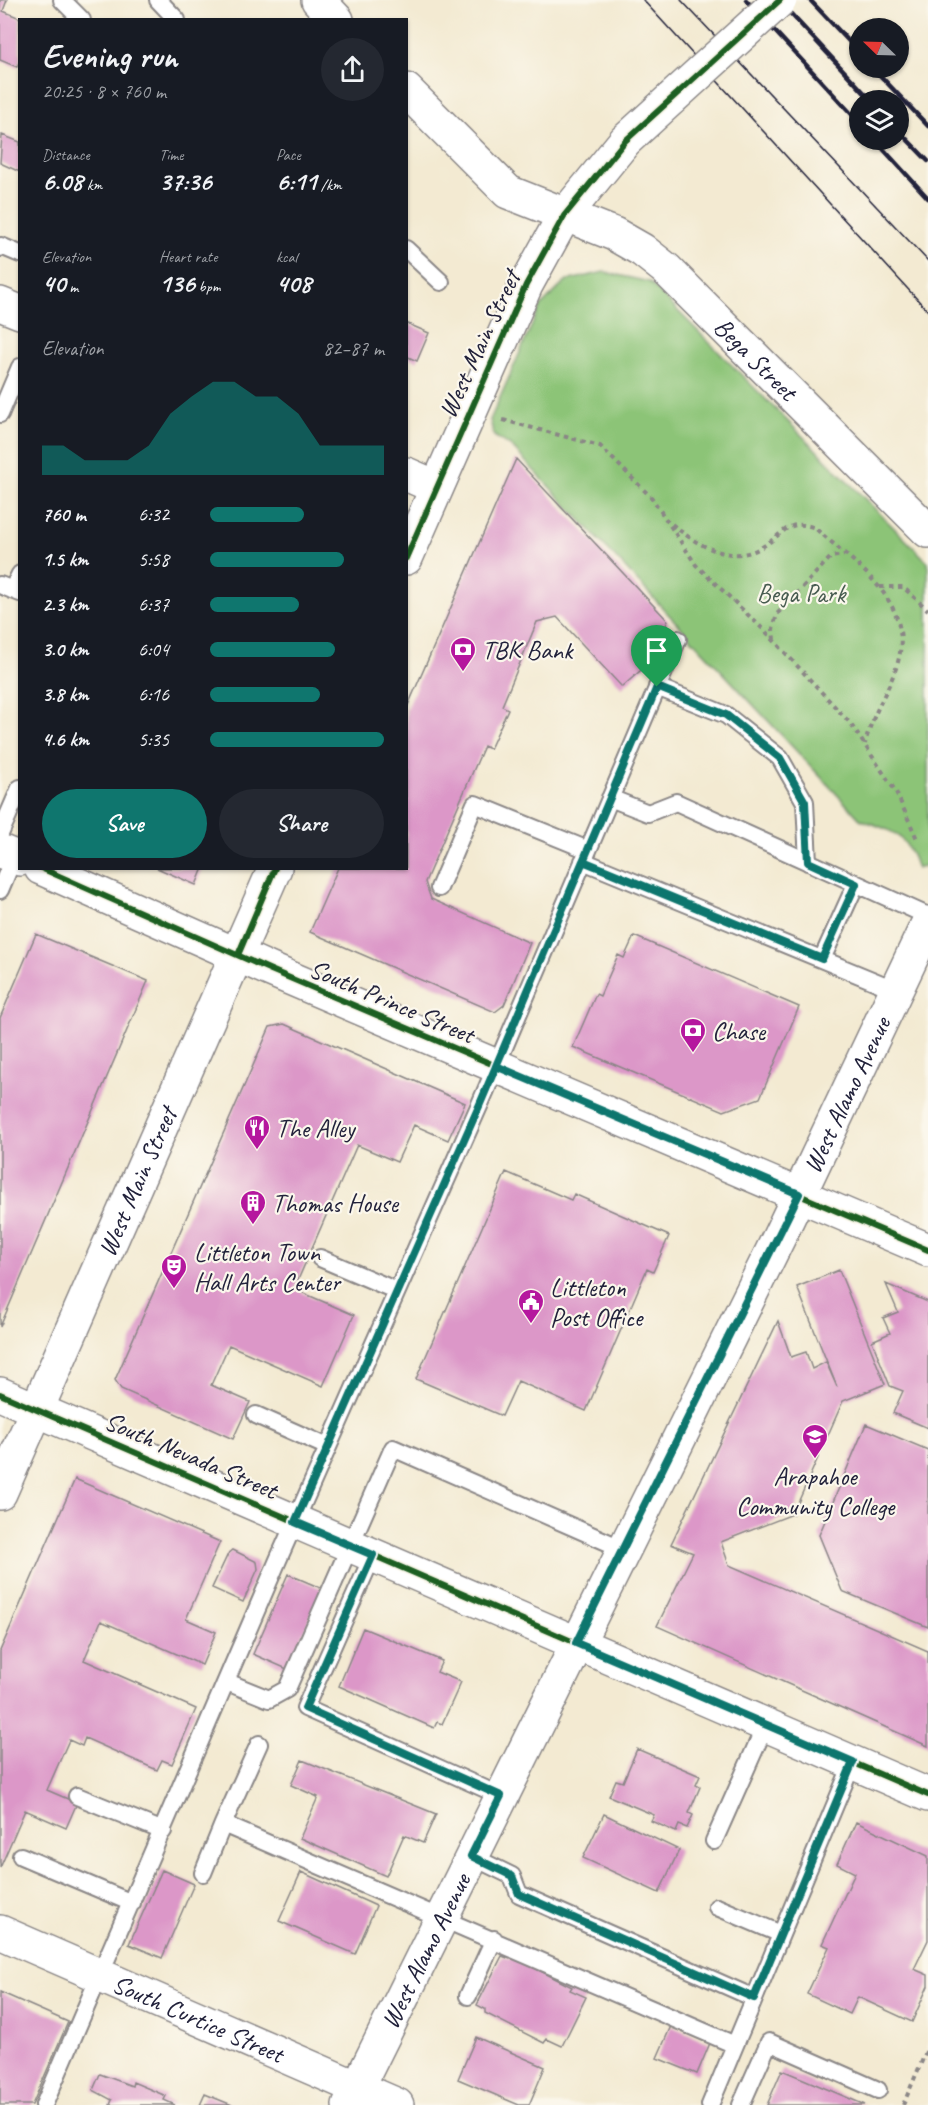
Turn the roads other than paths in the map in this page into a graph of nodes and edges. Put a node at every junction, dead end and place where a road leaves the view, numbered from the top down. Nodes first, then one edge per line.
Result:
1 (62, 0) edge
2 (158, 0) edge
3 (318, 0) edge
4 (780, 0) edge
5 (77, 17) edge
6 (175, 18) edge
7 (335, 18) edge
8 (411, 102) edge
9 (564, 216) junction
10 (0, 247) edge
11 (408, 251) edge
12 (18, 253) edge
13 (441, 282) dead end
14 (0, 304) edge
15 (18, 311) edge
16 (18, 372) edge
17 (0, 414) edge
18 (408, 475) edge
19 (436, 487) junction
20 (928, 531) edge
21 (408, 553) edge
22 (678, 639) dead end
23 (657, 687) junction
24 (610, 798) junction
25 (586, 856) junction
26 (808, 862) junction
27 (18, 870) edge
28 (52, 870) edge
29 (273, 870) edge
30 (856, 884) junction
31 (439, 888) dead end
32 (0, 890) edge
33 (926, 933) edge
34 (238, 956) junction
35 (822, 959) junction
36 (896, 990) junction
37 (496, 1066) junction
38 (799, 1194) junction
39 (928, 1250) edge
40 (320, 1258) dead end
41 (397, 1291) junction
42 (0, 1395) edge
43 (36, 1410) junction
44 (256, 1415) dead end
45 (328, 1447) junction
46 (0, 1493) edge
47 (295, 1522) junction
48 (623, 1549) junction
49 (361, 1550) junction
50 (576, 1643) junction
51 (227, 1682) junction
52 (766, 1724) junction
53 (259, 1744) dead end
54 (853, 1762) junction
55 (928, 1795) edge
56 (76, 1796) dead end
57 (501, 1796) junction
58 (223, 1824) junction
59 (163, 1831) junction
60 (714, 1841) dead end
61 (21, 1856) dead end
62 (471, 1856) junction
63 (203, 1873) dead end
64 (132, 1903) junction
65 (717, 1907) dead end
66 (442, 1917) junction
67 (0, 1932) edge
68 (781, 1934) junction
69 (494, 1940) junction
70 (101, 1976) junction
71 (468, 1996) dead end
72 (754, 1998) junction
73 (735, 2045) junction
74 (878, 2090) dead end
75 (353, 2096) edge
76 (44, 2105) edge
77 (397, 2105) edge
78 (710, 2105) edge
79 (741, 2105) edge

1 - 5 lane
2 - 6 lane
3 - 7 street
4 - 9 street, West Main Street, bridge
8 - 9 street, Bega Street
9 - 19 street, West Main Street
9 - 20 street, Bega Street
10 - 12 lane
11 - 13 lane
14 - 15 street
16 - 17 lane
18 - 19 street
19 - 21 street, West Main Street
22 - 23 lane
23 - 24 lane
23 - 26 lane
24 - 25 lane
24 - 26 lane
25 - 31 lane
25 - 35 lane
25 - 37 lane
26 - 30 lane
27 - 32 lane
28 - 34 street, South Prince Street
29 - 34 street, West Main Street
30 - 33 lane
30 - 35 lane
33 - 36 street, West Alamo Avenue
34 - 37 street, South Prince Street
34 - 43 street, West Main Street
35 - 36 lane
36 - 38 street, West Alamo Avenue
37 - 38 street, South Prince Street
37 - 41 lane
38 - 39 street, South Prince Street
38 - 48 street, West Alamo Avenue
40 - 41 lane
41 - 45 lane
42 - 43 street, South Nevada Street
43 - 46 street, West Main Street
43 - 47 street, South Nevada Street
44 - 45 lane
45 - 47 lane
47 - 49 street, South Nevada Street
47 - 51 lane
48 - 49 lane
48 - 50 street, West Alamo Avenue
49 - 50 street, South Nevada Street
49 - 51 lane
49 - 57 lane
50 - 52 street, South Nevada Street
50 - 57 street, West Alamo Avenue
51 - 59 lane
52 - 54 street, South Nevada Street
52 - 60 lane
53 - 58 lane
54 - 55 street, South Nevada Street
54 - 68 lane
56 - 59 lane
57 - 62 street, West Alamo Avenue
58 - 63 lane
58 - 66 lane
59 - 64 lane
61 - 64 lane
62 - 66 street, West Alamo Avenue
62 - 72 lane
64 - 70 lane
65 - 68 lane
66 - 69 lane
66 - 75 street, West Alamo Avenue
67 - 70 street, South Curtice Street
68 - 72 lane
69 - 71 lane
69 - 73 lane
70 - 75 street, South Curtice Street
70 - 76 lane
72 - 73 lane
73 - 78 lane
74 - 79 lane
75 - 77 street, South Curtice Street

